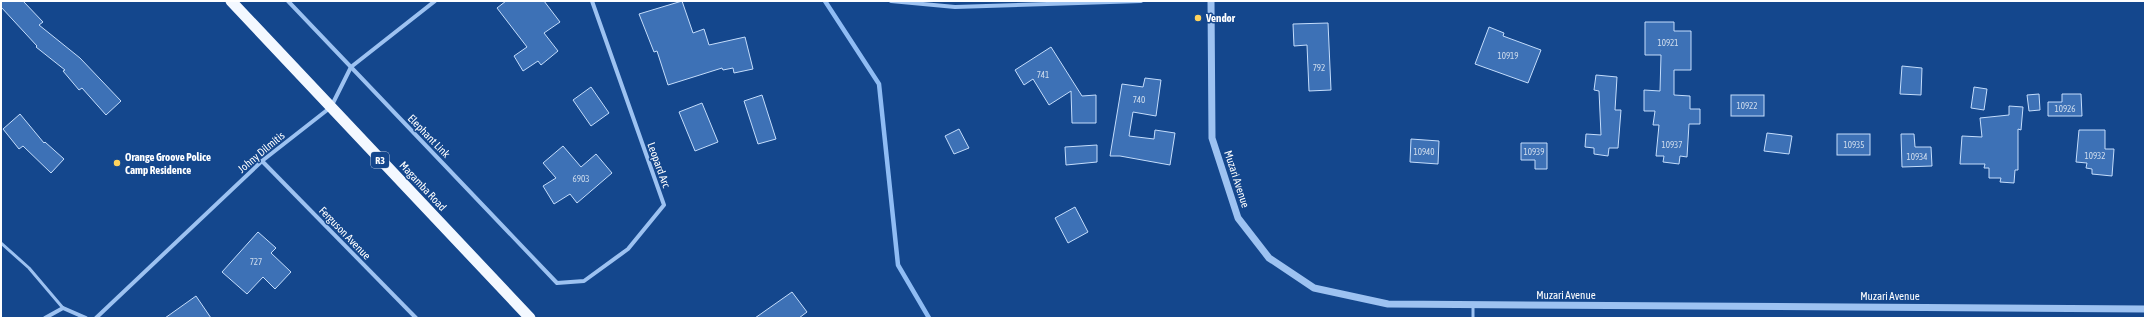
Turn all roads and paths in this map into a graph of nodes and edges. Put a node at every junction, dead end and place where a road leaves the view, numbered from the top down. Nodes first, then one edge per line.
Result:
1 (231, 1) edge
2 (288, 1) edge
3 (435, 1) edge
4 (592, 1) edge
5 (891, 1) edge
6 (1141, 1) edge
7 (1211, 1) edge
8 (351, 67) junction
9 (331, 107) junction
10 (262, 161) junction
11 (1, 243) edge
12 (557, 283) joint
13 (1473, 305) junction
14 (63, 308) junction
15 (2145, 309) edge
16 (45, 318) edge
17 (86, 318) edge
18 (96, 318) edge
19 (416, 318) edge
20 (530, 318) edge
21 (1473, 318) edge

1 - 9 highway, Magamba Road / R3
2 - 8 street, Elephant Link
3 - 8 street, Johny Dilmitis
4 - 12 street, Leopard Arc
5 - 6 street
7 - 13 street, Muzari Avenue
8 - 9 street, Johny Dilmitis
8 - 12 street, Elephant Link
9 - 10 street, Johny Dilmitis
9 - 20 highway, Magamba Road / R3
10 - 18 street, Johny Dilmitis
10 - 19 street, Ferguson Avenue
11 - 14 lane
13 - 15 street, Muzari Avenue
13 - 21 lane
14 - 16 street
14 - 17 street

